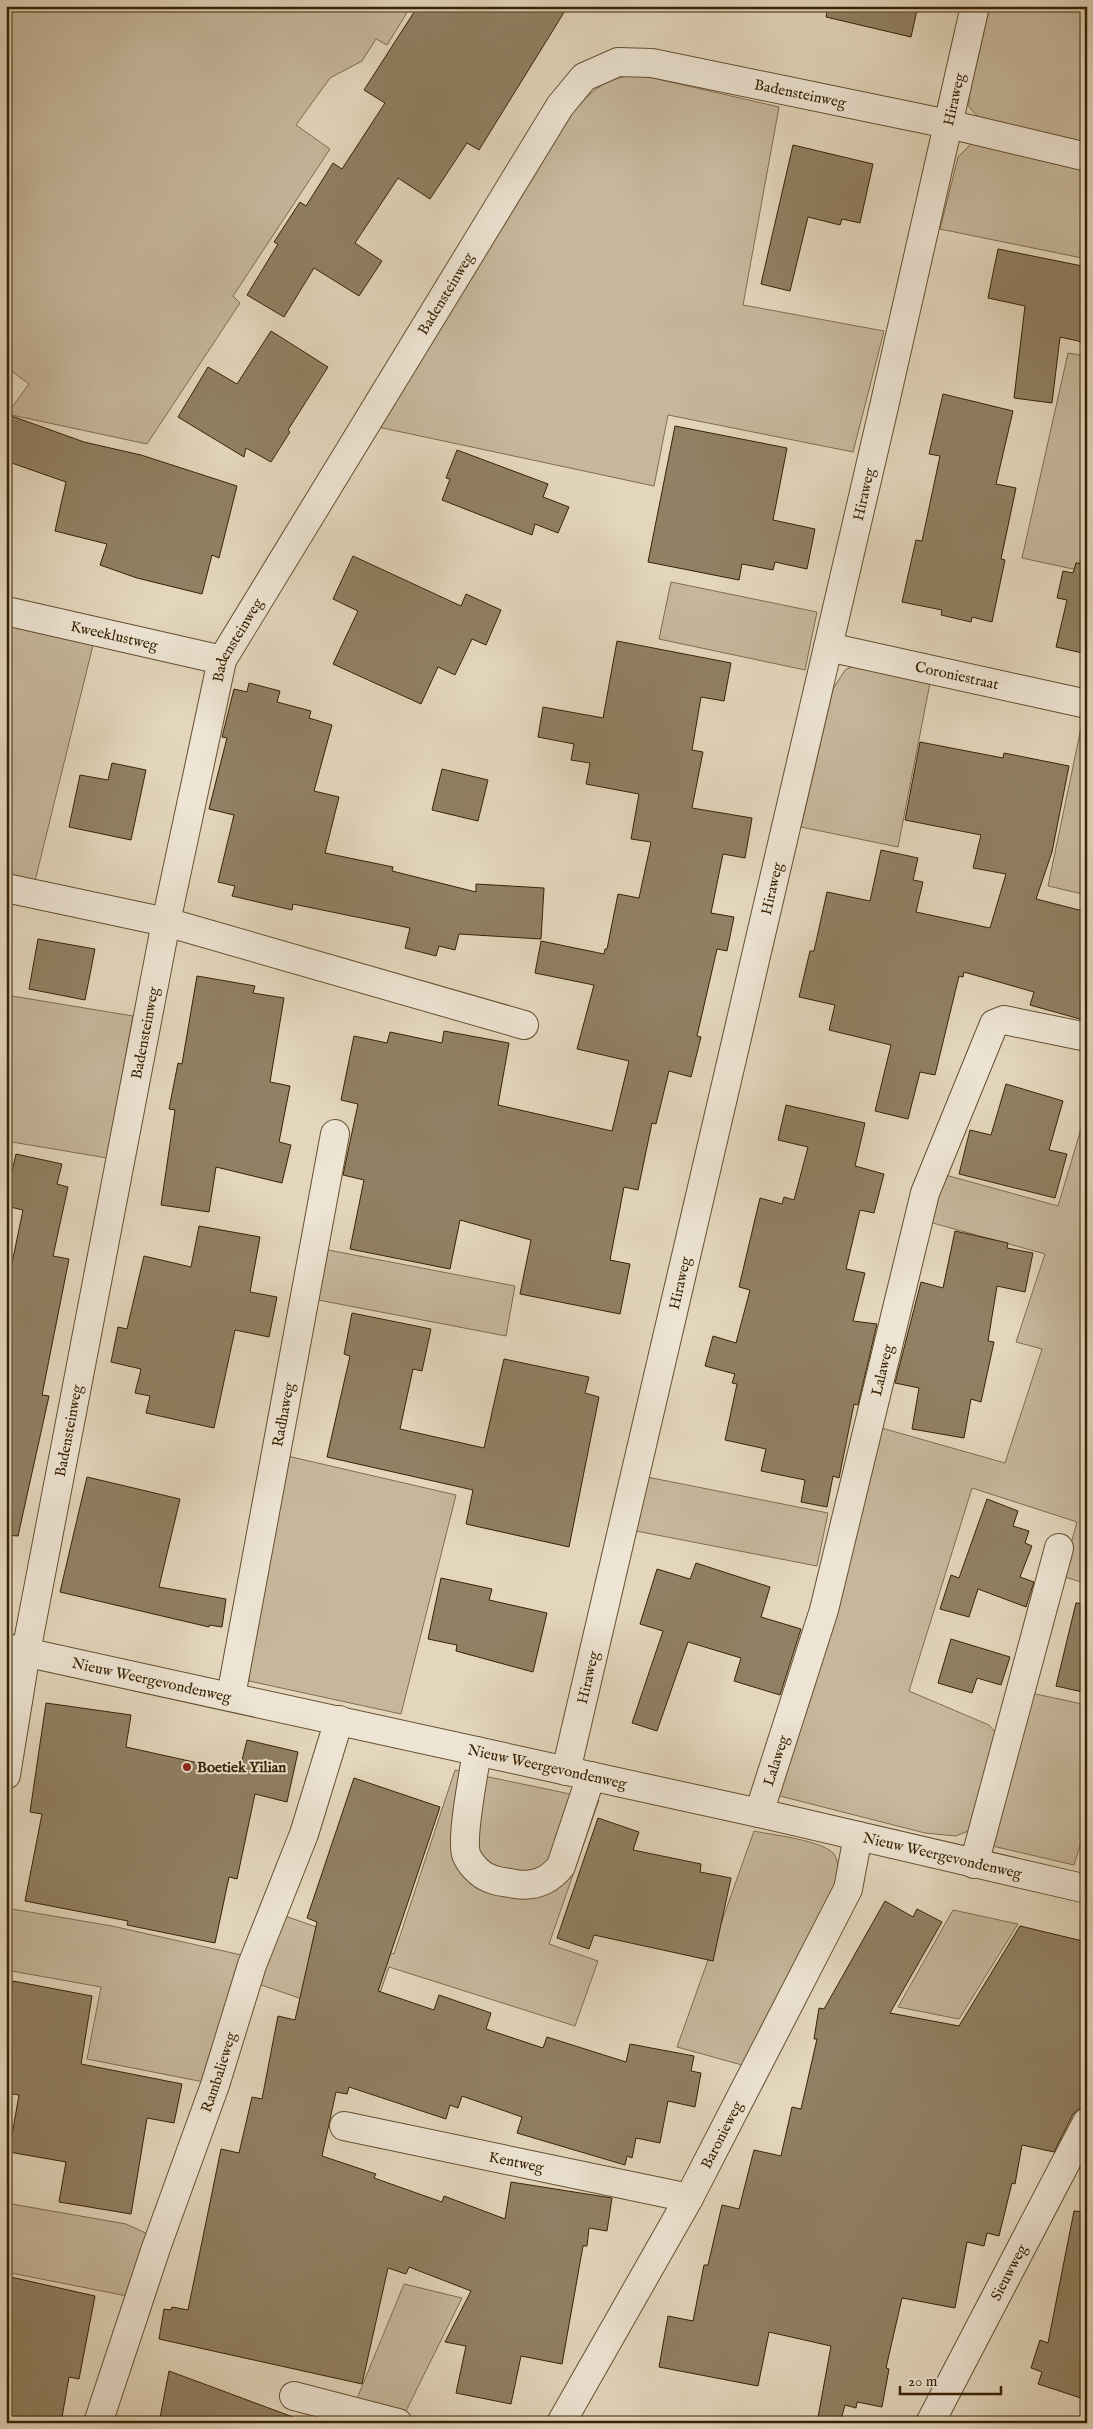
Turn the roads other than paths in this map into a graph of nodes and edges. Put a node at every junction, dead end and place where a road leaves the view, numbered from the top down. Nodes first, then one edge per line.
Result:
1 (974, 6) edge
2 (948, 124) junction
3 (1087, 156) edge
4 (6, 611) edge
5 (828, 647) junction
6 (222, 660) junction
7 (1087, 704) edge
8 (6, 888) edge
9 (166, 922) junction
10 (524, 1025) dead end
11 (1087, 1037) edge
12 (335, 1134) dead end
13 (1059, 1548) dead end
14 (16, 1650) edge
15 (231, 1696) junction
16 (339, 1720) junction
17 (477, 1751) junction
18 (579, 1774) junction
19 (6, 1775) edge
20 (759, 1813) junction
21 (858, 1836) junction
22 (974, 1864) junction
23 (1086, 1886) edge
24 (1087, 2122) edge
25 (344, 2126) dead end
26 (689, 2198) junction
27 (294, 2396) dead end
28 (98, 2423) edge
29 (398, 2423) edge
30 (561, 2423) edge
31 (930, 2423) edge

1 - 2 street, Hiraweg
2 - 3 street, Badensteinweg
2 - 5 street, Hiraweg
2 - 6 street, Badensteinweg
4 - 6 street, Kweeklustweg
5 - 7 street, Coroniestraat
5 - 18 street, Hiraweg
6 - 9 street, Badensteinweg
8 - 9 street
9 - 10 street
9 - 14 street, Badensteinweg
11 - 20 street, Lalaweg
12 - 15 street, Radhaweg
13 - 22 street
14 - 15 street, Nieuw Weergevondenweg
14 - 19 street, Badensteinweg
15 - 16 street, Nieuw Weergevondenweg
16 - 17 street, Nieuw Weergevondenweg
16 - 28 street, Rambalieweg
17 - 18 street, Nieuw Weergevondenweg
17 - 18 street, Hiraweg
18 - 20 street, Nieuw Weergevondenweg
20 - 21 street, Nieuw Weergevondenweg
21 - 22 street, Nieuw Weergevondenweg
21 - 26 street, Baronieweg
22 - 23 street, Nieuw Weergevondenweg
24 - 31 street, Sieuwweg
25 - 26 street, Kentweg
26 - 30 street, Baronieweg
27 - 29 street

